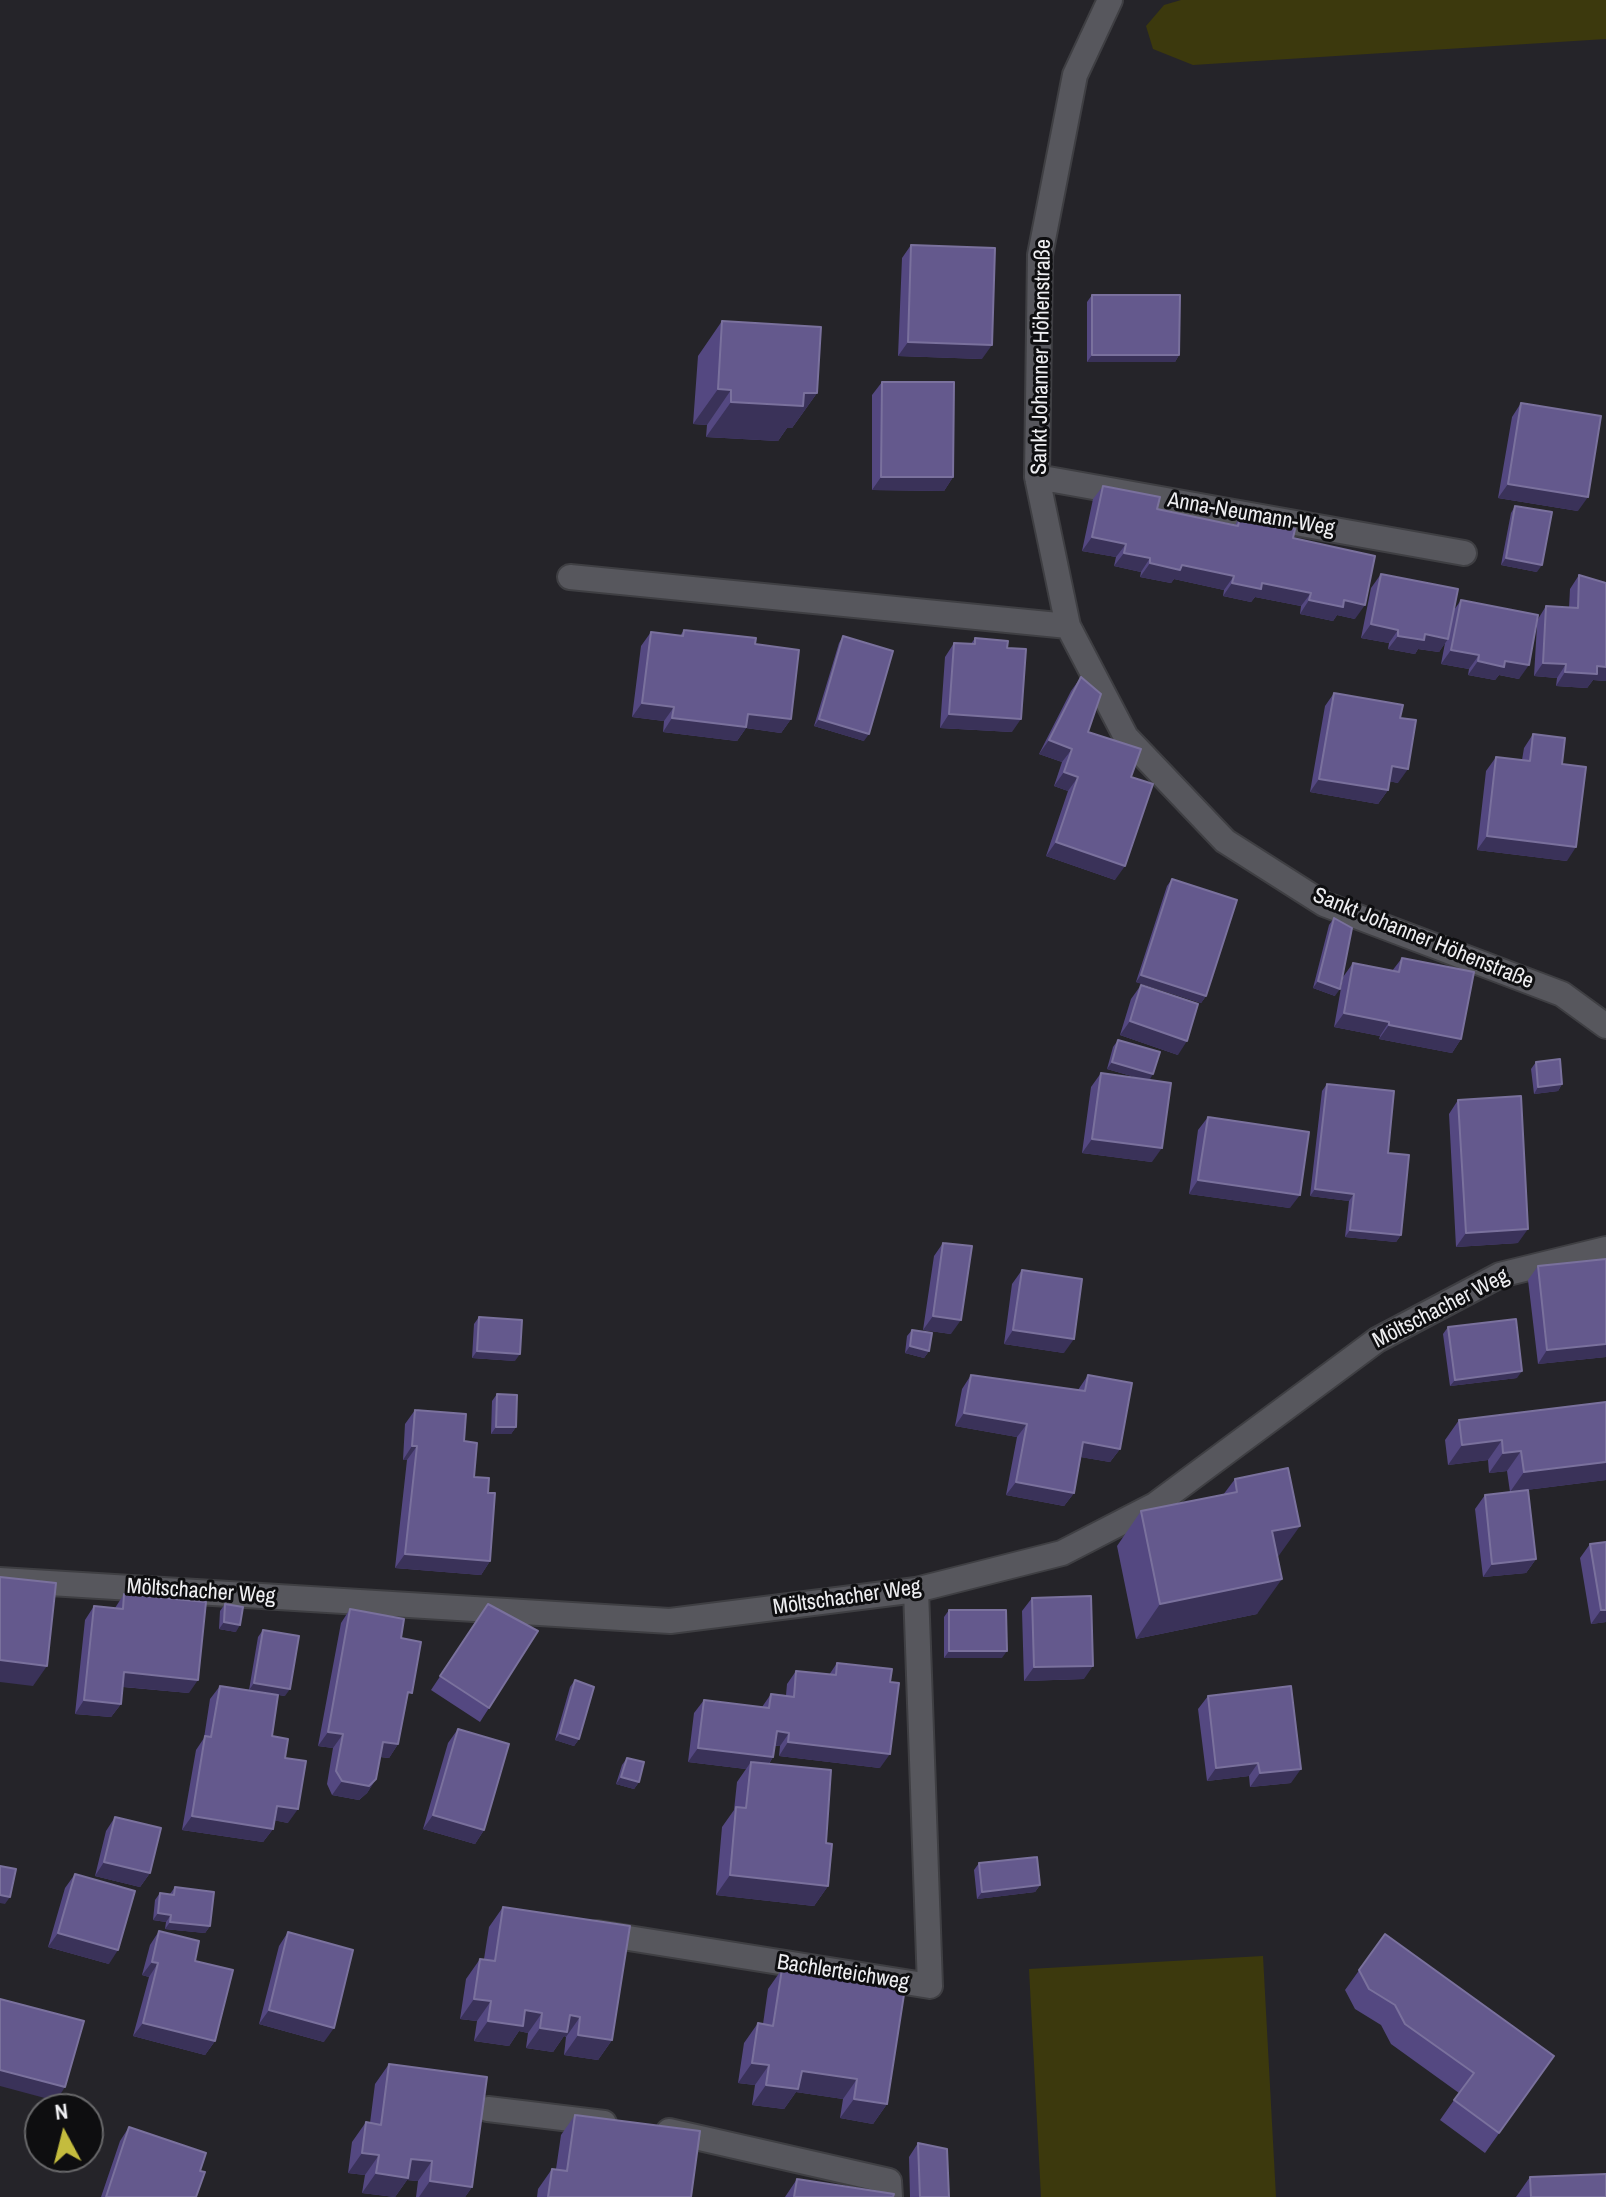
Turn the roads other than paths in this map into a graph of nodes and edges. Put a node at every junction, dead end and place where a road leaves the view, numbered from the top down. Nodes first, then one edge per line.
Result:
1 (1110, 0) edge
2 (1037, 477) junction
3 (1464, 553) dead end
4 (570, 577) dead end
5 (1068, 626) junction
6 (1606, 1026) edge
7 (1606, 1249) edge
8 (0, 1580) edge
9 (916, 1590) junction
10 (570, 1929) edge
11 (488, 2109) edge
12 (890, 2197) edge

1 - 2 street, Sankt Johanner Höhenstraße
2 - 3 street, Anna-Neumann-Weg
2 - 5 street, Sankt Johanner Höhenstraße
4 - 5 street
5 - 6 street, Sankt Johanner Höhenstraße
7 - 9 street, Möltschacher Weg
8 - 9 street, Möltschacher Weg
9 - 10 street, Bachlerteichweg
11 - 12 street

